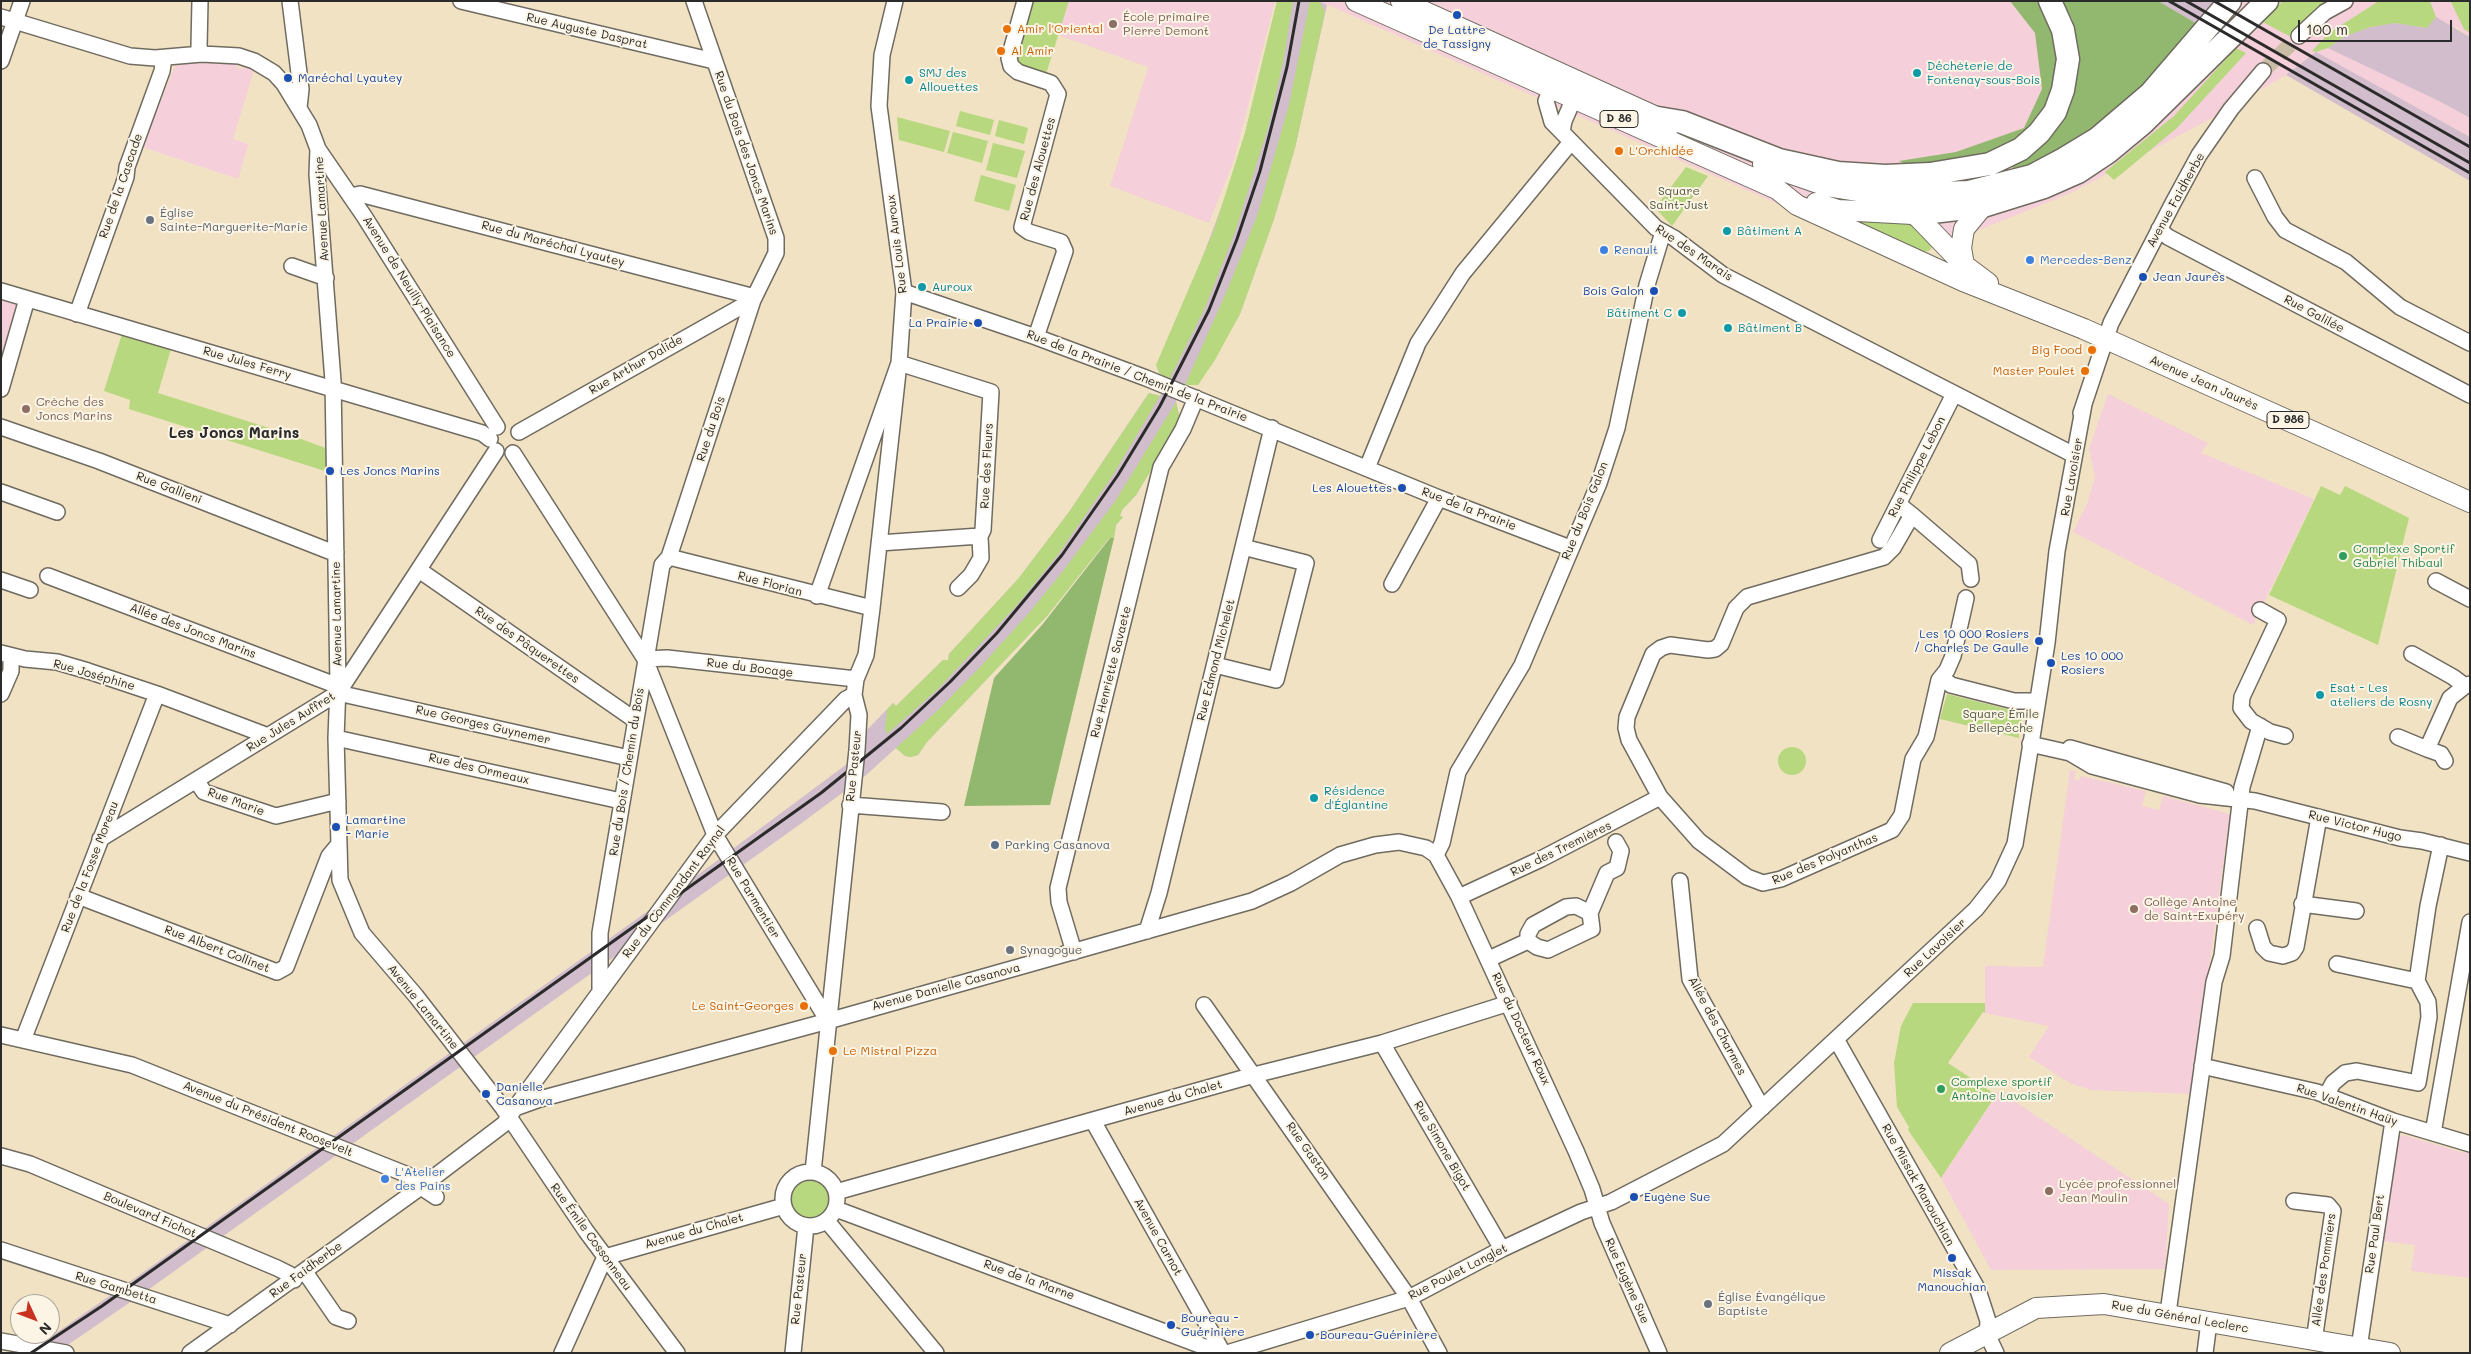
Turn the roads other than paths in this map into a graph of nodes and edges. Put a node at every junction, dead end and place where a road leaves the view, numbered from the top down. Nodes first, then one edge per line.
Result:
1 (22, 1) edge
2 (200, 1) edge
3 (290, 1) edge
4 (460, 1) edge
5 (694, 1) edge
6 (895, 1) edge
7 (1025, 1) edge
8 (1356, 1) edge
9 (1401, 1) edge
10 (2050, 1) edge
11 (2230, 1) edge
12 (2267, 1) edge
13 (2345, 1) edge
14 (8, 19) edge
15 (2299, 36) tunnel mouth
16 (202, 54) junction
17 (164, 58) junction
18 (296, 59) junction
19 (1, 61) edge
20 (714, 61) junction
21 (2263, 71) tunnel mouth
22 (274, 73) junction
23 (1551, 88) junction
24 (1574, 98) junction
25 (1619, 100) junction
26 (298, 108) junction
27 (1658, 118) junction
28 (1562, 132) junction
29 (318, 149) junction
30 (2255, 178) dead end
31 (1777, 189) junction
32 (1884, 195) junction
33 (351, 196) junction
34 (1983, 206) junction
35 (1915, 214) junction
36 (2159, 229) junction
37 (1663, 232) junction
38 (1938, 237) junction
39 (1878, 241) junction
40 (1964, 265) junction
41 (292, 266) dead end
42 (326, 278) junction
43 (1, 291) edge
44 (904, 292) junction
45 (2006, 297) junction
46 (27, 299) junction
47 (753, 300) junction
48 (77, 314) junction
49 (1036, 337) junction
50 (2105, 339) junction
51 (2470, 343) edge
52 (899, 363) junction
53 (1, 389) edge
54 (333, 390) junction
55 (1954, 394) junction
56 (2470, 395) edge
57 (1196, 398) junction
58 (1, 427) edge
59 (1272, 428) junction
60 (519, 432) junction
61 (494, 439) junction
62 (513, 453) junction
63 (2070, 453) junction
64 (1367, 468) junction
65 (1, 492) edge
66 (1439, 498) junction
67 (2470, 502) edge
68 (1898, 504) junction
69 (57, 512) dead end
70 (1912, 515) junction
71 (980, 536) junction
72 (1880, 540) dead end
73 (879, 543) junction
74 (1243, 547) junction
75 (1570, 548) junction
76 (336, 552) junction
77 (669, 557) junction
78 (419, 570) junction
79 (48, 576) dead end
80 (1971, 579) dead end
81 (1, 580) edge
82 (2436, 581) dead end
83 (1392, 584) dead end
84 (958, 588) dead end
85 (30, 590) dead end
86 (816, 596) junction
87 (1966, 598) dead end
88 (2470, 599) edge
89 (872, 608) junction
90 (2260, 610) dead end
91 (2412, 654) dead end
92 (6, 655) edge
93 (645, 659) junction
94 (1215, 665) junction
95 (856, 679) junction
96 (1943, 679) junction
97 (2467, 685) edge
98 (338, 689) junction
99 (1, 694) edge
100 (157, 694) junction
101 (854, 695) junction
102 (2030, 700) junction
103 (635, 720) junction
104 (2260, 726) junction
105 (268, 736) junction
106 (2285, 736) dead end
107 (336, 738) junction
108 (2398, 738) dead end
109 (2031, 741) junction
110 (2427, 749) junction
111 (629, 758) junction
112 (2445, 761) dead end
113 (196, 780) junction
114 (1660, 797) junction
115 (2241, 798) junction
116 (338, 801) junction
117 (621, 801) junction
118 (850, 805) junction
119 (942, 812) dead end
120 (2319, 818) junction
121 (715, 835) junction
122 (100, 839) junction
123 (1616, 842) dead end
124 (339, 844) junction
125 (2441, 845) junction
126 (2470, 852) edge
127 (1436, 855) junction
128 (1680, 881) dead end
129 (1159, 893) junction
130 (78, 896) junction
131 (1459, 897) junction
132 (2302, 904) junction
133 (2356, 911) dead end
134 (1590, 913) junction
135 (2470, 922) edge
136 (1165, 926) junction
137 (2257, 928) dead end
138 (1147, 931) junction
139 (1528, 941) junction
140 (1074, 952) junction
141 (1489, 959) junction
142 (2337, 964) dead end
143 (2417, 981) junction
144 (600, 989) junction
145 (1509, 1003) junction
146 (1204, 1005) dead end
147 (828, 1021) junction
148 (1, 1035) edge
149 (1836, 1039) junction
150 (23, 1040) junction
151 (1382, 1043) junction
152 (2202, 1066) junction
153 (1254, 1075) junction
154 (2326, 1096) junction
155 (1762, 1108) junction
156 (512, 1113) junction
157 (1093, 1120) junction
158 (2393, 1121) junction
159 (2432, 1133) junction
160 (2470, 1144) edge
161 (1, 1156) edge
162 (813, 1172) junction
163 (421, 1187) junction
164 (836, 1192) junction
165 (436, 1196) dead end
166 (2294, 1201) dead end
167 (784, 1206) junction
168 (1598, 1208) junction
169 (831, 1215) junction
170 (806, 1226) junction
171 (1502, 1249) junction
172 (1, 1250) edge
173 (605, 1257) junction
174 (299, 1276) junction
175 (1409, 1298) junction
176 (2168, 1314) junction
177 (348, 1321) dead end
178 (2209, 1322) junction
179 (230, 1325) junction
180 (1986, 1334) junction
181 (1, 1340) edge
182 (2314, 1341) junction
183 (2359, 1348) junction
184 (66, 1353) edge
185 (191, 1353) edge
186 (562, 1353) edge
187 (677, 1353) edge
188 (793, 1353) edge
189 (936, 1353) edge
190 (1222, 1353) edge
191 (1227, 1353) edge
192 (1439, 1353) edge
193 (1659, 1353) edge
194 (1950, 1353) edge
195 (1996, 1353) edge
196 (2205, 1353) edge
197 (2390, 1353) edge

1 - 14 street
2 - 16 street
3 - 18 street
4 - 20 street, Rue Auguste Dasprat
5 - 20 street, Rue du Bois des Joncs Marins
6 - 44 street, Rue Louis Auroux
7 - 49 street, Rue des Alouettes
8 - 23 main road, D 86
9 - 25 main road, D 86
10 - 27 highway
11 - 32 highway
12 - 34 highway
13 - 15 street
14 - 17 street
14 - 19 street
16 - 17 street
16 - 22 street
17 - 48 street, Rue de la Cascade
18 - 22 street
18 - 26 street
20 - 47 street, Rue du Bois des Joncs Marins
21 - 36 street, Avenue Faidherbe
22 - 26 street, Avenue Lamartine
23 - 24 main road, D 86
23 - 25 street
23 - 28 street
24 - 28 street
24 - 31 main road, D 86
25 - 27 main road, D 86
26 - 29 street, Avenue Lamartine
27 - 32 main road, D 86
28 - 37 street, Rue des Marais
28 - 64 street
29 - 33 street, Avenue de Neuilly-Plaisance
29 - 42 street, Avenue Lamartine
30 - 51 street
31 - 35 main road
31 - 39 main road, D 86
32 - 35 main road, D 86
33 - 47 street, Rue du Maréchal Lyautey
33 - 61 street, Avenue de Neuilly-Plaisance
34 - 35 highway
34 - 40 main road
35 - 38 main road, D 86
36 - 50 street, Avenue Faidherbe
36 - 56 street, Rue Galilée
37 - 55 street, Rue des Marais
37 - 75 street, Rue du Bois Galon
38 - 39 main road
38 - 40 main road, D 86
39 - 45 main road, D 86
40 - 45 main road, D 86
41 - 42 street
42 - 54 street, Avenue Lamartine
43 - 46 street, Rue Jules Ferry
44 - 49 street, Rue de la Prairie / Chemin de la Prairie
44 - 52 street, Rue Louis Auroux
45 - 50 main road, Avenue Jean Jaurès / D 86
46 - 48 street, Rue Jules Ferry
46 - 53 street
47 - 60 street, Rue Arthur Dalide
47 - 77 street, Rue du Bois
48 - 54 street, Rue Jules Ferry
49 - 57 street, Rue de la Prairie / Chemin de la Prairie
50 - 63 street, Rue Lavoisier
50 - 67 main road, Avenue Jean Jaurès / D 986
52 - 71 street, Rue des Fleurs
52 - 73 street, Rue Pasteur
52 - 86 street, Rue Louis Auroux
54 - 61 street, Rue Jules Ferry
54 - 76 street, Avenue Lamartine
55 - 63 street, Rue des Marais
55 - 68 street, Rue Philippe Lebon
57 - 59 street, Rue de la Prairie / Chemin de la Prairie
57 - 140 street, Rue Henriette Savaete
58 - 76 street, Rue Gallieni
59 - 64 street, Rue de la Prairie / Chemin de la Prairie
59 - 74 street, Rue Edmond Michelet
60 - 61 street
60 - 62 street
61 - 62 street
61 - 78 street, Rue Jules Auffret
62 - 93 street
63 - 102 street, Rue Lavoisier
64 - 66 street, Rue de la Prairie
65 - 69 street
66 - 75 street, Rue de la Prairie
66 - 83 street
68 - 70 street
68 - 72 street, Rue Philippe Lebon
70 - 80 street
70 - 114 street, Rue des Polyanthas
71 - 73 street
71 - 84 street
73 - 89 street, Rue Pasteur
74 - 94 street, Rue Edmond Michelet
74 - 94 street
75 - 127 street, Rue du Bois Galon
76 - 98 street, Avenue Lamartine
77 - 86 street, Rue Florian
77 - 93 street, Rue du Bois / Chemin du Bois
78 - 98 street, Rue Jules Auffret
78 - 103 street, Rue des Pâquerettes
79 - 98 street, Allée des Joncs Marins
81 - 85 street
82 - 88 street
86 - 89 street, Rue Florian
87 - 96 street, Rue des Polyanthas
89 - 95 street, Rue Pasteur
90 - 104 street
91 - 97 street
92 - 99 street
92 - 100 street, Rue Joséphine
93 - 95 street, Rue du Bocage
93 - 103 street, Rue du Bois / Chemin du Bois
93 - 121 street, Rue Parmentier
94 - 129 street, Rue Edmond Michelet
95 - 101 street, Rue Pasteur
96 - 102 street
96 - 114 street, Rue des Polyanthas
97 - 110 street
98 - 105 street, Rue Jules Auffret
98 - 107 street, Avenue Lamartine
98 - 111 street, Rue Georges Guynemer
100 - 105 street, Rue Joséphine
100 - 122 street, Rue de la Fosse Moreau
101 - 118 street, Rue Pasteur
101 - 121 street, Rue du Commandant Raynal
102 - 109 street, Rue Lavoisier
103 - 111 street, Rue du Bois / Chemin du Bois
104 - 106 street
104 - 115 street
105 - 113 street, Rue Jules Auffret
107 - 116 street, Avenue Lamartine
107 - 117 street, Rue des Ormeaux
108 - 110 street
109 - 115 street, Rue Victor Hugo
109 - 149 street, Rue Lavoisier
110 - 112 street
111 - 117 street, Rue du Bois / Chemin du Bois
113 - 116 street, Rue Marie
113 - 122 street, Rue Jules Auffret
114 - 131 street, Rue des Tremières
115 - 120 street, Rue Victor Hugo
115 - 152 street
116 - 124 street, Avenue Lamartine
117 - 144 street, Rue du Bois / Chemin du Bois
118 - 119 street
118 - 147 street, Rue Pasteur
120 - 125 street, Rue Victor Hugo
120 - 132 street
121 - 144 street, Rue du Commandant Raynal
121 - 147 street, Rue Parmentier
122 - 130 street, Rue de la Fosse Moreau
123 - 134 street
124 - 130 street, Rue Albert Collinet
124 - 156 street, Avenue Lamartine
125 - 126 street, Rue Victor Hugo
125 - 143 street
127 - 131 street, Rue du Docteur Roux
127 - 136 street, Avenue Danielle Casanova
128 - 155 street, Allée des Charmes
129 - 136 street, Rue Edmond Michelet
129 - 138 street, Rue Edmond Michelet
130 - 150 street, Rue de la Fosse Moreau
131 - 141 street, Rue du Docteur Roux
132 - 133 street
132 - 137 street
134 - 139 street
134 - 139 street
135 - 159 street
136 - 138 street, Avenue Danielle Casanova
138 - 140 street, Avenue Danielle Casanova
139 - 141 street
140 - 147 street, Avenue Danielle Casanova
141 - 145 street, Rue du Docteur Roux
142 - 143 street
143 - 154 street
144 - 156 street, Rue du Commandant Raynal
145 - 151 street, Avenue du Chalet
145 - 168 street, Rue du Docteur Roux
146 - 153 street, Rue Gaston
147 - 156 street, Avenue Danielle Casanova
147 - 162 street, Rue Pasteur
148 - 150 street, Avenue du Président Roosevelt
149 - 155 street, Rue Lavoisier
149 - 180 street, Rue Missak Manouchian
150 - 163 street, Avenue du Président Roosevelt
151 - 153 street, Avenue du Chalet
151 - 171 street, Rue Simone Bigot
152 - 154 street, Rue Valentin Haüy
152 - 176 street
153 - 157 street, Avenue du Chalet
153 - 175 street, Rue Gaston
154 - 158 street, Rue Valentin Haüy
155 - 168 street, Rue Lavoisier
156 - 163 street
156 - 173 street, Rue Émile Cossonneau
157 - 164 street, Avenue du Chalet
157 - 190 street, Avenue Carnot
158 - 159 street, Rue Valentin Haüy
158 - 183 street, Rue Paul Bert
159 - 160 street, Rue Valentin Haüy
161 - 174 street, Boulevard Fichot
162 - 164 street
162 - 167 street
163 - 165 street, Avenue du Président Roosevelt
163 - 174 street, Rue Faidherbe
164 - 169 street
166 - 182 street, Allée des Pommiers
167 - 170 street
167 - 173 street, Avenue du Chalet
168 - 171 street, Rue Poulet Langlet
168 - 193 street, Rue Eugène Sue
169 - 170 street
169 - 189 street
169 - 190 street, Rue de la Marne
170 - 188 street, Rue Pasteur
171 - 175 street, Rue Poulet Langlet
172 - 179 street, Rue Gambetta
173 - 186 street
173 - 187 street, Rue Émile Cossonneau
174 - 177 street
174 - 179 street, Rue Faidherbe
175 - 191 street, Rue Poulet Langlet
175 - 192 street, Rue Gaston
176 - 178 main road, Rue du Général Leclerc
176 - 180 main road, Rue du Général Leclerc
178 - 182 main road, Rue du Général Leclerc
178 - 196 street
179 - 185 street, Rue Faidherbe
180 - 194 main road, Rue du Général Leclerc
180 - 195 street
181 - 184 street
182 - 183 main road, Rue du Général Leclerc
183 - 197 main road, Rue du Général Leclerc

